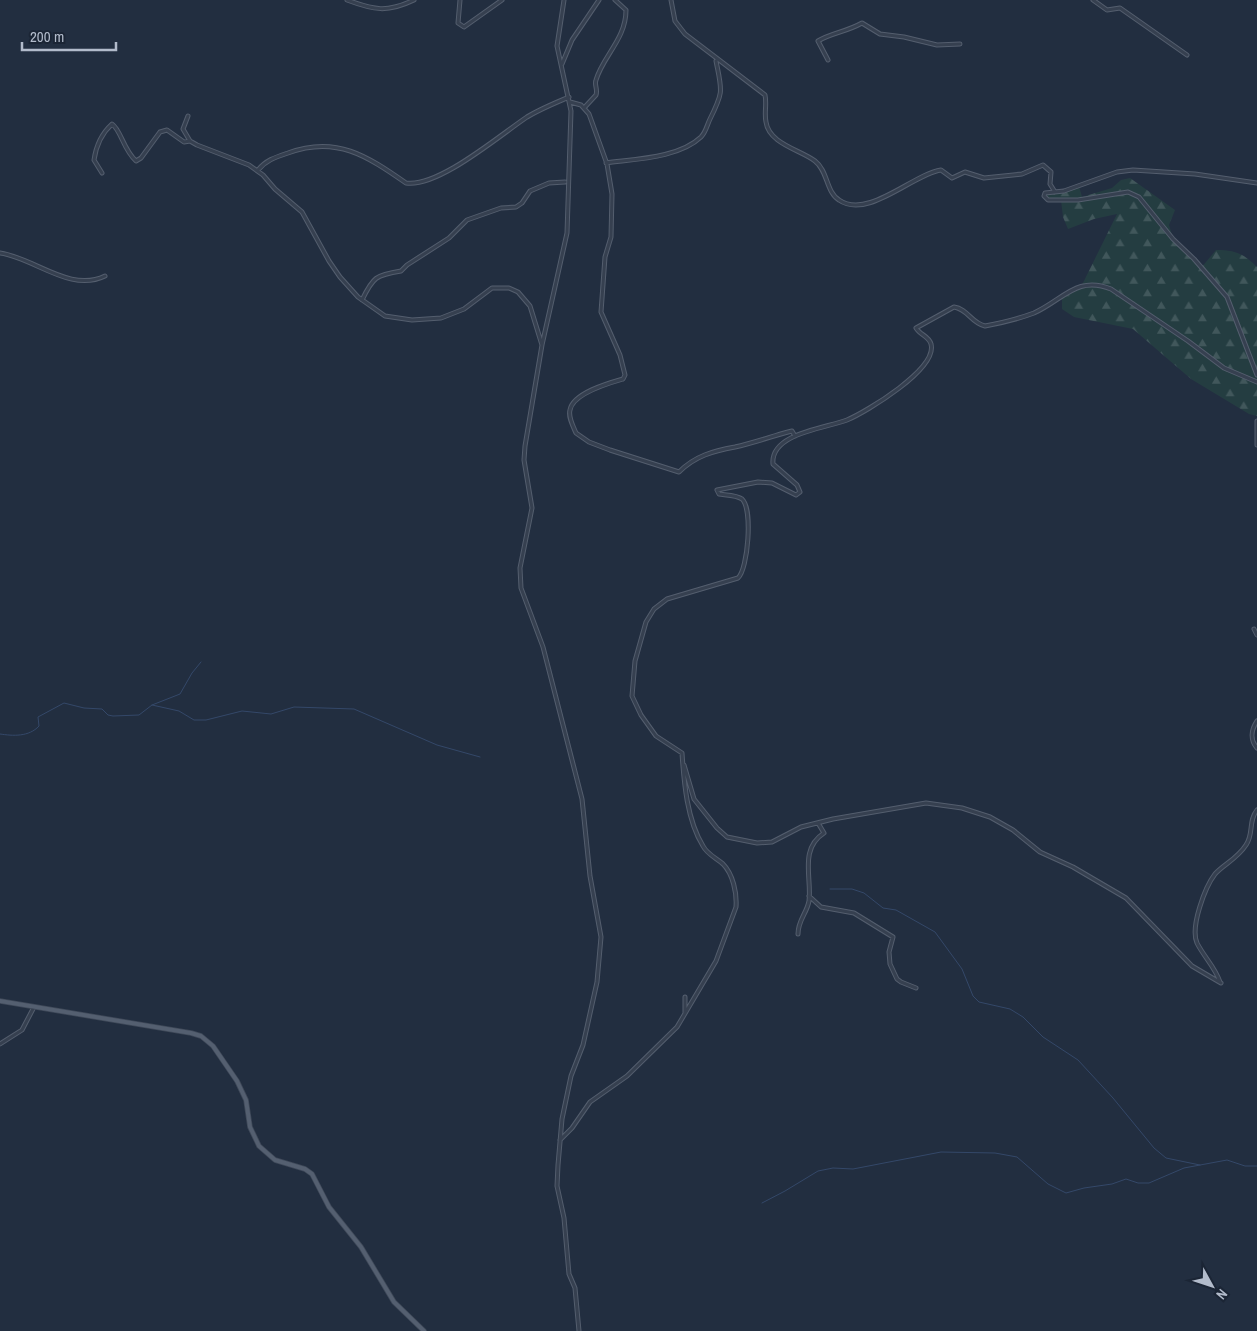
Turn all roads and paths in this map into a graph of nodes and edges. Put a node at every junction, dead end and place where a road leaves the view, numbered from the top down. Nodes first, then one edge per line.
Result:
1 (346, 0) edge
2 (414, 0) edge
3 (460, 0) edge
4 (502, 0) edge
5 (564, 0) edge
6 (599, 0) edge
7 (615, 0) edge
8 (671, 0) edge
9 (1093, 0) edge
10 (960, 44) dead end
11 (1186, 55) dead end
12 (716, 60) junction
13 (828, 60) dead end
14 (562, 65) junction
15 (570, 99) junction
16 (584, 108) junction
17 (188, 116) dead end
18 (190, 141) junction
19 (606, 162) junction
20 (258, 170) junction
21 (102, 173) dead end
22 (565, 182) dead end
23 (1257, 183) edge
24 (1056, 192) junction
25 (0, 253) edge
26 (105, 276) dead end
27 (362, 300) junction
28 (542, 345) junction
29 (1257, 375) edge
30 (1257, 382) edge
31 (1257, 421) edge
32 (795, 436) junction
33 (1257, 445) edge
34 (1254, 629) dead end
35 (1257, 635) edge
36 (1257, 721) edge
37 (1257, 748) edge
38 (683, 762) junction
39 (1257, 810) edge
40 (818, 823) junction
41 (809, 896) junction
42 (798, 934) dead end
43 (916, 988) dead end
44 (684, 997) dead end
45 (0, 1001) edge
46 (34, 1007) junction
47 (686, 1014) junction
48 (0, 1044) edge
49 (560, 1140) junction
50 (424, 1331) edge
51 (579, 1331) edge

1 - 2 street
3 - 4 street
5 - 14 street
6 - 14 street
7 - 16 street
8 - 12 street
9 - 11 street
10 - 13 street
12 - 19 street
12 - 24 street
14 - 15 street
15 - 16 street
15 - 20 street
15 - 28 street
16 - 19 street
17 - 18 street
18 - 20 street
18 - 21 street
19 - 32 street
20 - 27 street
22 - 27 street
23 - 24 street
24 - 29 street
25 - 26 street
27 - 28 street
28 - 49 street
30 - 32 street
31 - 33 street
32 - 38 street
34 - 35 street
36 - 37 street
38 - 40 street
38 - 47 street
39 - 40 street
40 - 41 street
41 - 42 street
41 - 43 street
44 - 47 street
45 - 46 main road
46 - 48 street
46 - 50 main road
47 - 49 street
49 - 51 street

